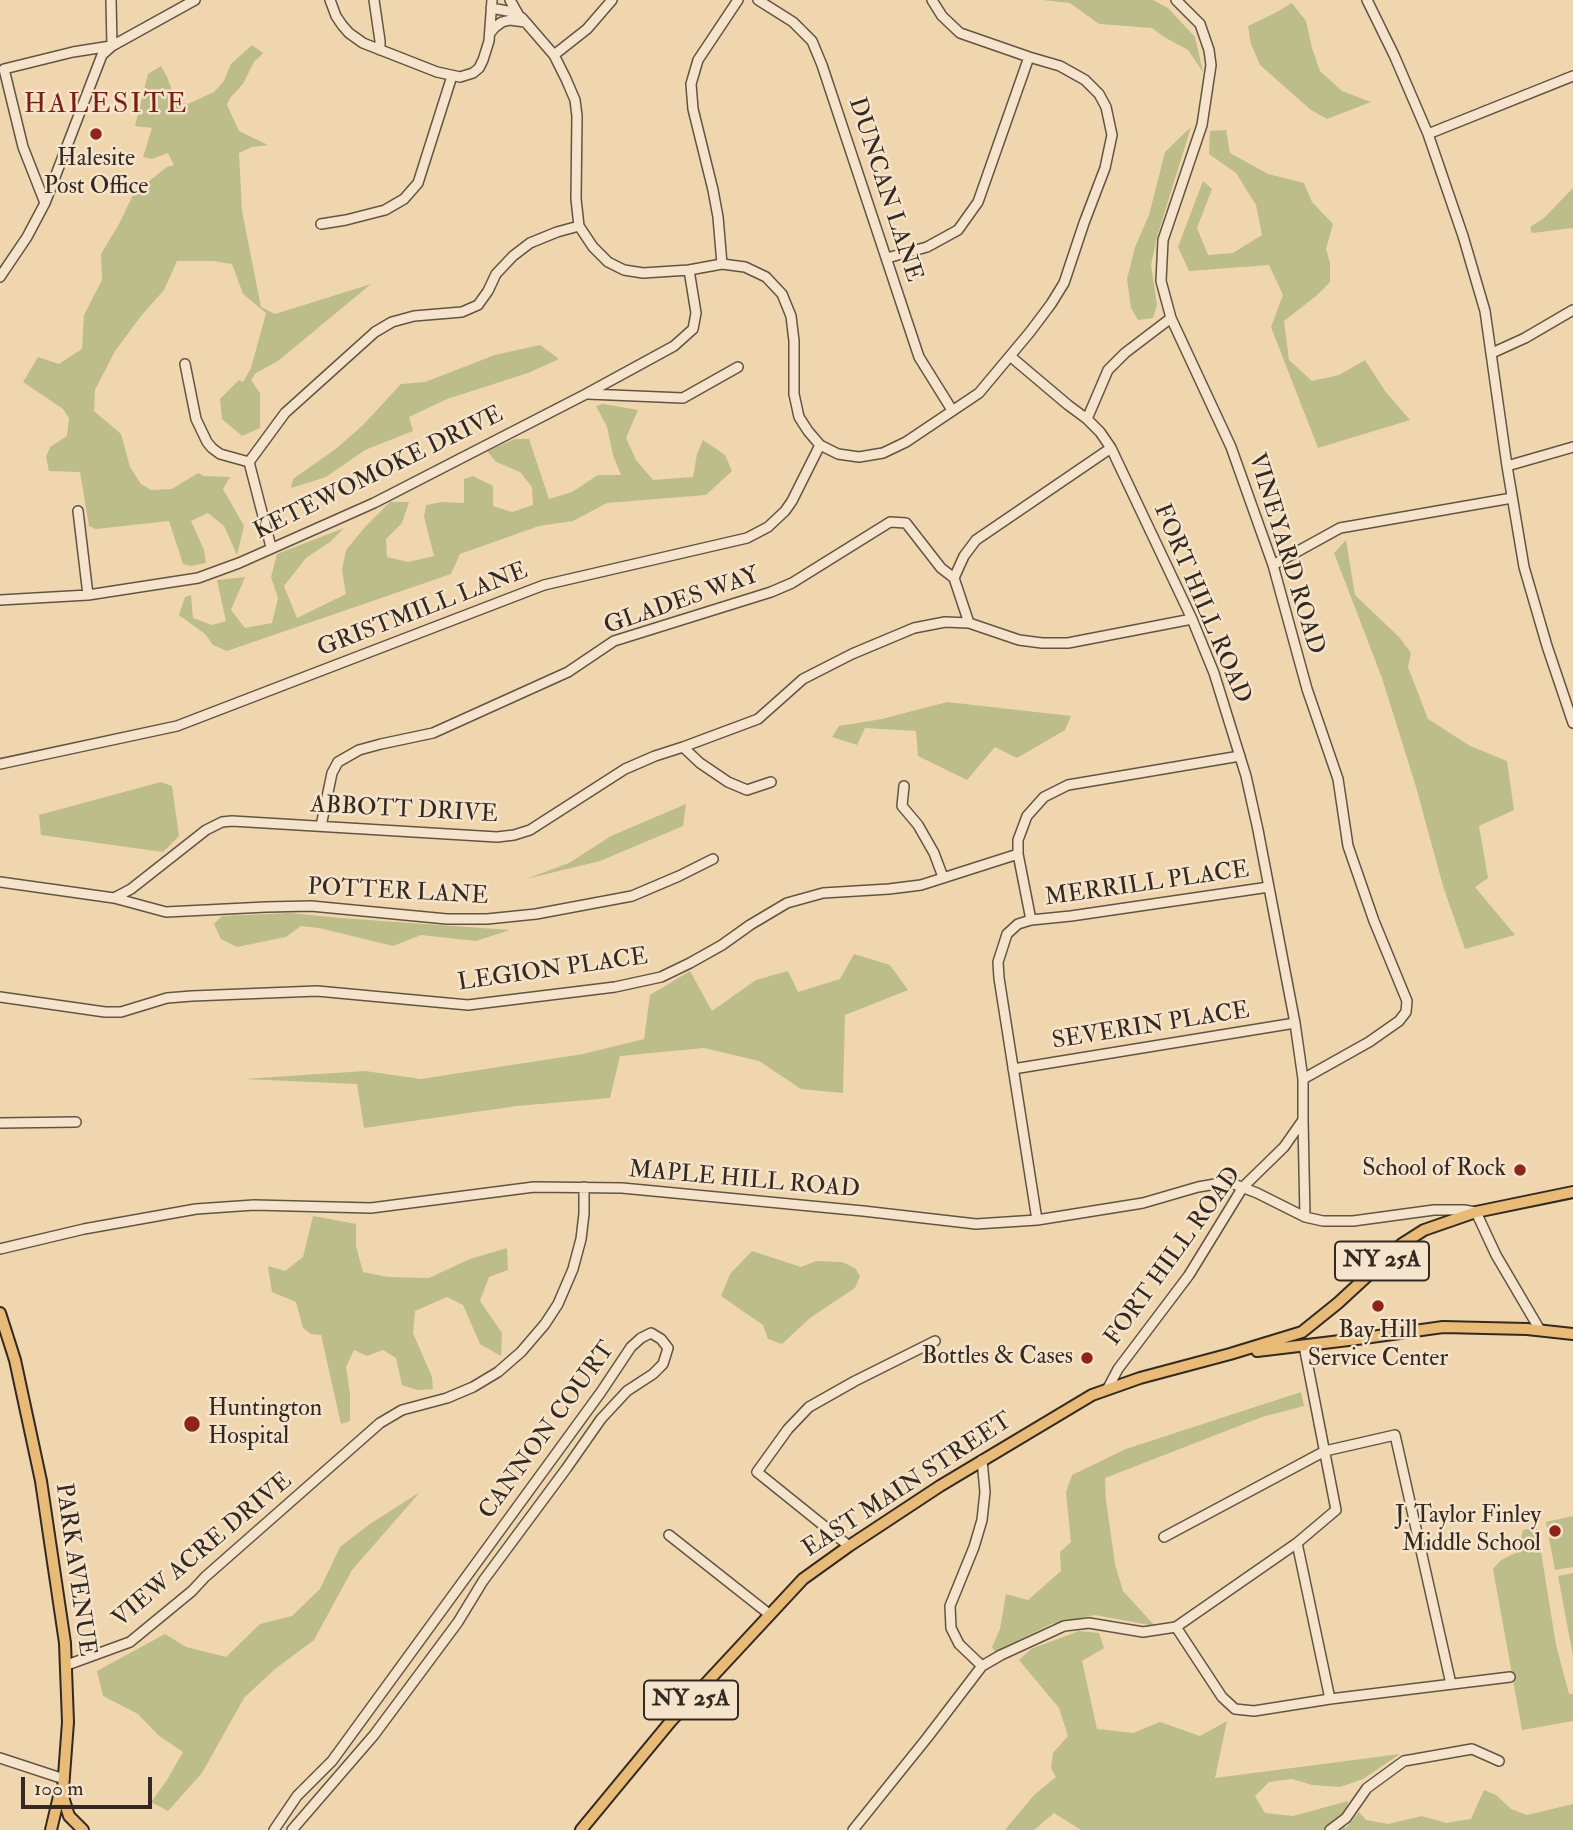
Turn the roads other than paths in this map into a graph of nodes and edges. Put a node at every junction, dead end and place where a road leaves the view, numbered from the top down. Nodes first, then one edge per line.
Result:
1 (111, 0) edge
2 (195, 0) edge
3 (330, 0) edge
4 (374, 0) edge
5 (510, 0) edge
6 (612, 0) edge
7 (738, 0) edge
8 (758, 0) edge
9 (932, 0) edge
10 (1176, 0) edge
11 (1367, 0) edge
12 (492, 4) edge
13 (522, 18) junction
14 (489, 34) junction
15 (112, 46) junction
16 (380, 50) junction
17 (554, 55) junction
18 (1029, 58) junction
19 (452, 76) junction
20 (1573, 76) edge
21 (1428, 134) junction
22 (45, 203) junction
23 (321, 224) dead end
24 (579, 226) junction
25 (887, 258) junction
26 (722, 264) junction
27 (689, 270) junction
28 (0, 276) edge
29 (1573, 310) edge
30 (1171, 318) junction
31 (1492, 353) junction
32 (1010, 356) junction
33 (185, 364) dead end
34 (738, 367) dead end
35 (586, 394) junction
36 (952, 410) junction
37 (1087, 419) junction
38 (820, 445) junction
39 (1573, 447) edge
40 (1111, 448) junction
41 (249, 462) junction
42 (1507, 466) junction
43 (1512, 498) junction
44 (78, 511) dead end
45 (271, 547) junction
46 (1273, 565) junction
47 (954, 578) junction
48 (88, 596) junction
49 (0, 600) edge
50 (1192, 619) junction
51 (969, 623) junction
52 (1573, 723) edge
53 (683, 747) junction
54 (1240, 756) junction
55 (0, 764) edge
56 (771, 782) dead end
57 (904, 786) dead end
58 (321, 826) junction
59 (1018, 854) junction
60 (713, 859) dead end
61 (943, 877) junction
62 (0, 882) edge
63 (1269, 887) junction
64 (114, 898) junction
65 (1031, 920) junction
66 (0, 997) edge
67 (1295, 1023) junction
68 (1013, 1069) junction
69 (1303, 1079) junction
70 (1303, 1120) junction
71 (76, 1122) dead end
72 (0, 1123) edge
73 (584, 1187) junction
74 (1243, 1187) junction
75 (1573, 1192) edge
76 (1476, 1212) junction
77 (1305, 1217) junction
78 (1037, 1220) junction
79 (0, 1249) edge
80 (0, 1313) edge
81 (1540, 1330) junction
82 (1302, 1332) junction
83 (1573, 1334) edge
84 (935, 1341) dead end
85 (1304, 1346) junction
86 (1230, 1354) junction
87 (1108, 1388) junction
88 (563, 1444) junction
89 (1325, 1451) junction
90 (576, 1454) junction
91 (982, 1460) junction
92 (669, 1535) dead end
93 (1164, 1537) dead end
94 (1297, 1543) junction
95 (849, 1546) junction
96 (463, 1581) junction
97 (478, 1590) junction
98 (769, 1614) junction
99 (1176, 1627) junction
100 (67, 1665) junction
101 (982, 1666) junction
102 (1510, 1676) dead end
103 (1451, 1684) junction
104 (1330, 1699) junction
105 (374, 1704) junction
106 (389, 1714) junction
107 (0, 1758) edge
108 (1499, 1761) dead end
109 (317, 1777) junction
110 (64, 1779) junction
111 (330, 1786) junction
112 (69, 1816) junction
113 (51, 1830) edge
114 (83, 1830) edge
115 (274, 1830) edge
116 (292, 1830) edge
117 (581, 1830) edge
118 (853, 1830) edge
119 (1330, 1830) edge

1 - 15 street
2 - 15 street
3 - 16 street
4 - 16 street
5 - 13 street
6 - 17 street
7 - 26 street
8 - 25 street, DUNCAN LANE
9 - 18 street
10 - 30 street, VINEYARD ROAD
11 - 21 street
12 - 13 street
12 - 14 street
13 - 14 street
13 - 17 street
14 - 19 street
15 - 22 street
15 - 22 street
16 - 19 street
17 - 24 street
18 - 25 street
18 - 32 street
19 - 23 street
20 - 21 street
21 - 31 street
22 - 28 street
24 - 27 street
24 - 41 street
25 - 36 street, DUNCAN LANE
26 - 27 street
26 - 38 street
27 - 35 street, KETEWOMOKE DRIVE
29 - 31 street
30 - 37 street
30 - 46 street, VINEYARD ROAD
31 - 42 street
32 - 36 street
32 - 37 street, FORT HILL ROAD
33 - 41 street
34 - 35 street
35 - 45 street, KETEWOMOKE DRIVE
36 - 38 street
37 - 40 street, FORT HILL ROAD
38 - 55 street, GRISTMILL LANE
39 - 42 street
40 - 47 street
40 - 50 street, FORT HILL ROAD
41 - 45 street
42 - 43 street
43 - 46 street
43 - 52 street
44 - 48 street
45 - 48 street, KETEWOMOKE DRIVE
46 - 69 street, VINEYARD ROAD
47 - 51 street, GLADES WAY
47 - 58 street, GLADES WAY
48 - 49 street, KETEWOMOKE DRIVE
50 - 51 street, ABBOTT DRIVE
50 - 54 street, FORT HILL ROAD
51 - 53 street, ABBOTT DRIVE
53 - 56 street
53 - 58 street, ABBOTT DRIVE
54 - 59 street
54 - 63 street, FORT HILL ROAD
57 - 61 street
58 - 64 street, ABBOTT DRIVE
59 - 61 street, LEGION PLACE
59 - 65 street
60 - 64 street, POTTER LANE
61 - 66 street, LEGION PLACE
62 - 64 street
63 - 65 street, MERRILL PLACE
63 - 67 street, FORT HILL ROAD
65 - 68 street
67 - 68 street, SEVERIN PLACE
67 - 69 street, FORT HILL ROAD
68 - 78 street
69 - 70 street, FORT HILL ROAD
70 - 74 street, FORT HILL ROAD
70 - 77 street, FORT HILL ROAD
71 - 72 street
73 - 78 street, MAPLE HILL ROAD
73 - 79 street, MAPLE HILL ROAD
73 - 100 street, VIEW ACRE DRIVE
74 - 77 street, MAPLE HILL ROAD
74 - 78 street, MAPLE HILL ROAD
74 - 87 street, FORT HILL ROAD
75 - 76 main road, EAST MAIN STREET / NY 25A
76 - 77 street, MAPLE HILL ROAD
76 - 81 street
76 - 82 main road, EAST MAIN STREET / NY 25A
80 - 100 main road, PARK AVENUE
81 - 83 main road, EAST MAIN STREET
81 - 85 main road, EAST MAIN STREET
82 - 85 main road
82 - 86 main road, EAST MAIN STREET
84 - 95 street
85 - 86 main road, EAST MAIN STREET / NY 25A
85 - 89 street
86 - 87 main road, EAST MAIN STREET / NY 25A
87 - 91 main road, EAST MAIN STREET / NY 25A
88 - 90 street
88 - 90 street, CANNON COURT
88 - 96 street, CANNON COURT
89 - 93 street
89 - 94 street
89 - 103 street
90 - 97 street, CANNON COURT
91 - 95 main road, EAST MAIN STREET / NY 25A
91 - 101 street
92 - 98 street
94 - 99 street
94 - 104 street
95 - 98 main road, EAST MAIN STREET / NY 25A
96 - 97 street
96 - 105 street, CANNON COURT
97 - 106 street, CANNON COURT
98 - 117 main road, EAST MAIN STREET / NY 25A
99 - 101 street
99 - 104 street
100 - 110 main road, PARK AVENUE
101 - 118 street
102 - 103 street
103 - 104 street
105 - 106 street
105 - 109 street, CANNON COURT
106 - 111 street, CANNON COURT
107 - 110 street
108 - 119 street
109 - 111 street
109 - 115 street, CANNON COURT
110 - 112 main road, PARK AVENUE
110 - 113 main road
111 - 116 street, CANNON COURT
112 - 113 main road
112 - 114 main road

